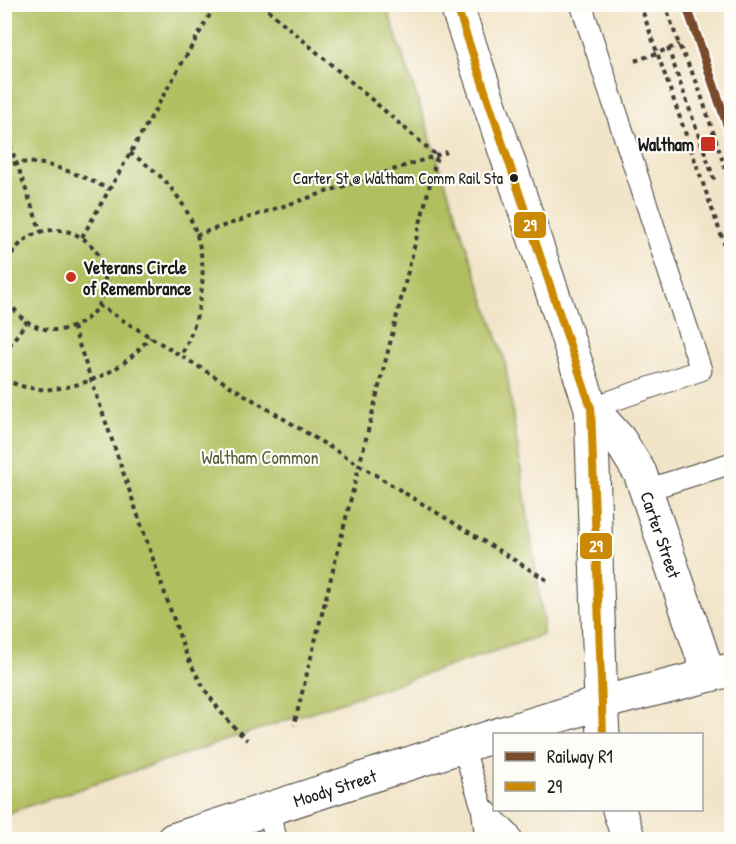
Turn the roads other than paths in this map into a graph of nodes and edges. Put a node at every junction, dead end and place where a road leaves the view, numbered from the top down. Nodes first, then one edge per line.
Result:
1 (456, 4) edge
2 (581, 4) edge
3 (591, 408) junction
4 (732, 463) edge
5 (646, 490) junction
6 (720, 672) edge
7 (602, 719) edge
8 (513, 733) edge
9 (493, 737) edge
10 (463, 747) junction
11 (482, 807) junction
12 (267, 809) junction
13 (619, 811) edge
14 (173, 840) edge
15 (277, 840) edge
16 (486, 840) edge
17 (512, 840) edge
18 (629, 840) edge

1 - 3 main road, Carter Street
2 - 3 lane
3 - 5 main road, Carter Street
3 - 7 main road, Carter Street
4 - 5 lane
5 - 6 main road, Carter Street
6 - 7 main road
7 - 8 main road
9 - 10 main road, Moody Street
10 - 11 lane
10 - 12 main road, Moody Street
11 - 16 lane
11 - 17 lane
12 - 14 main road, Moody Street
12 - 15 lane
13 - 18 main road

